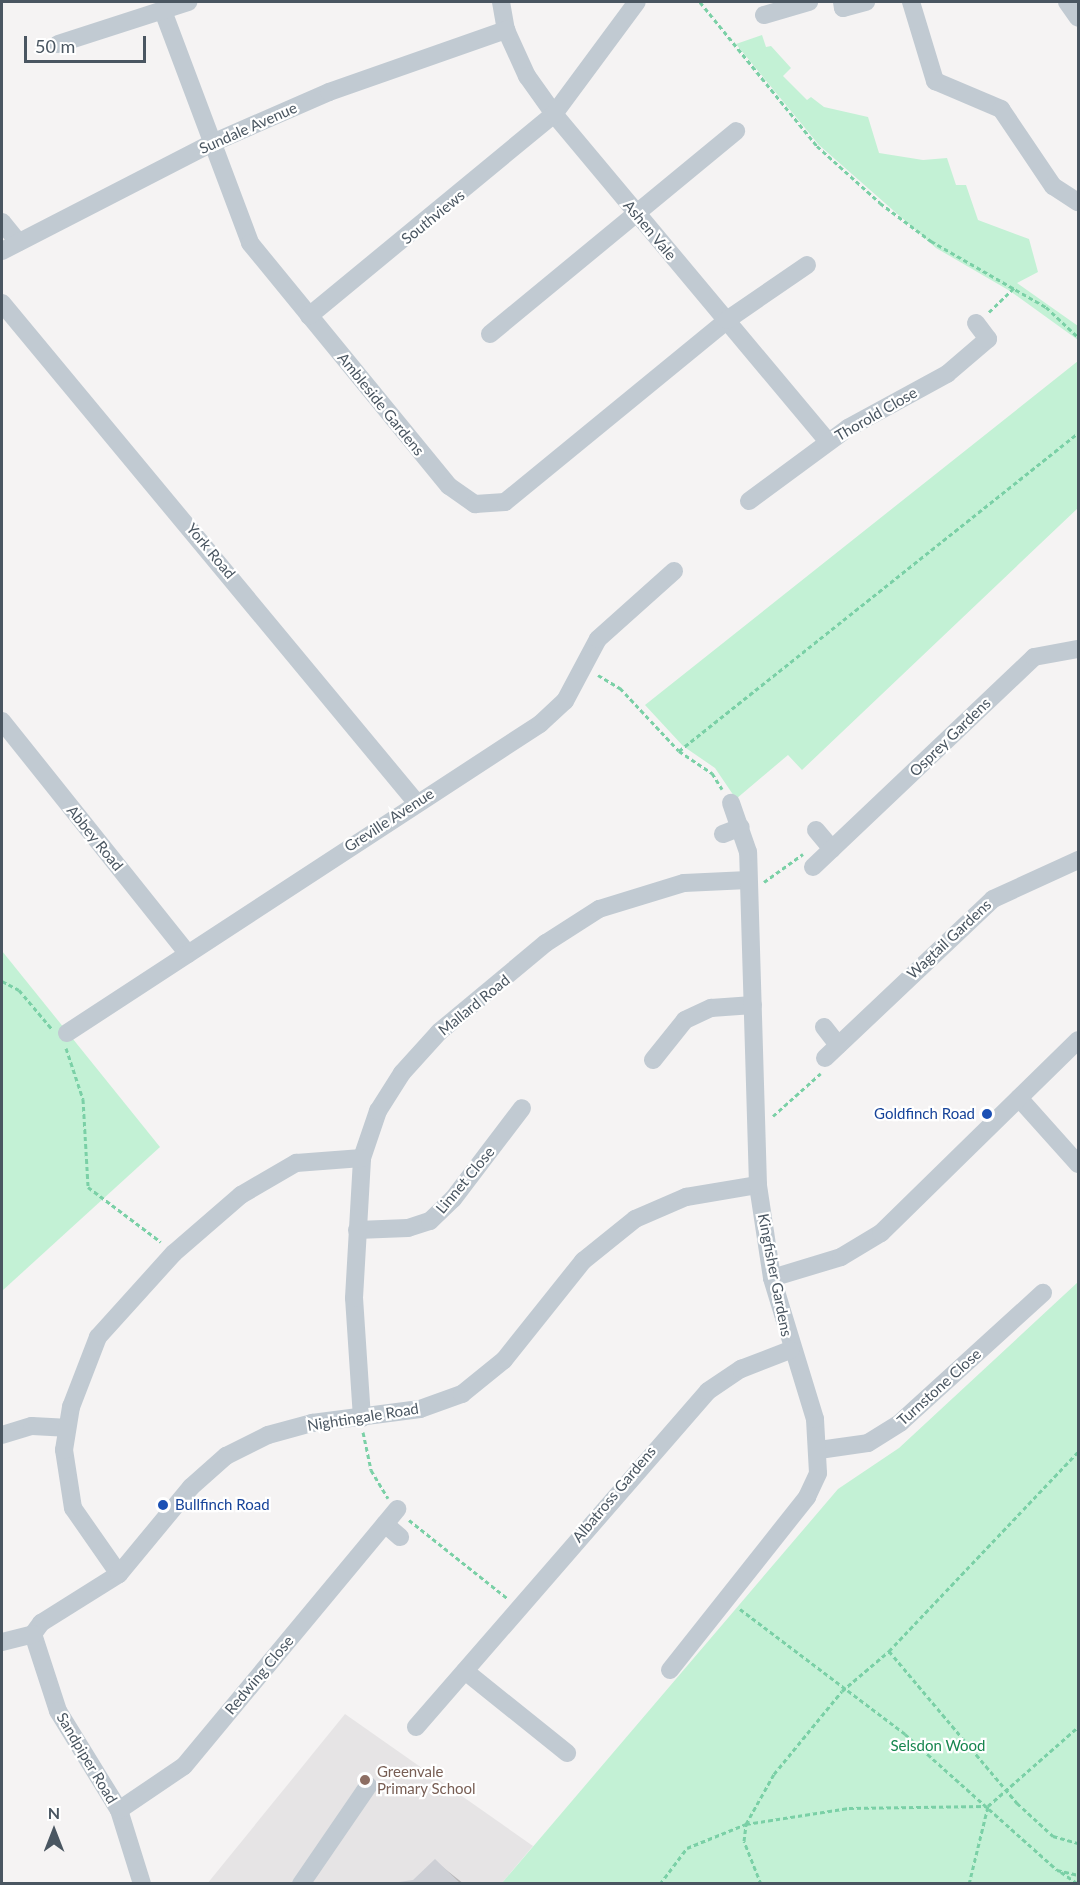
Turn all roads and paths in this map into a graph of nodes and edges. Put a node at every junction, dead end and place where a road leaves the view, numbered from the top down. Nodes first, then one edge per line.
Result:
1 (188, 2) edge
2 (501, 2) edge
3 (637, 2) edge
4 (700, 2) edge
5 (809, 2) edge
6 (911, 2) edge
7 (1067, 2) edge
8 (163, 11) junction
9 (764, 15) dead end
10 (1078, 18) edge
11 (506, 30) junction
12 (58, 44) dead end
13 (554, 114) junction
14 (736, 131) dead end
15 (210, 144) junction
16 (1078, 202) edge
17 (635, 212) junction
18 (2, 222) edge
19 (18, 242) junction
20 (2, 251) edge
21 (807, 266) dead end
22 (1015, 286) junction
23 (2, 303) edge
24 (309, 316) junction
25 (727, 320) junction
26 (976, 323) joint
27 (490, 334) dead end
28 (1078, 337) edge
29 (1078, 433) edge
30 (828, 442) junction
31 (750, 501) dead end
32 (674, 572) dead end
33 (1078, 649) edge
34 (584, 669) junction
35 (2, 721) edge
36 (679, 751) junction
37 (416, 802) junction
38 (731, 803) joint
39 (741, 827) junction
40 (816, 830) dead end
41 (723, 834) dead end
42 (832, 849) junction
43 (1078, 860) edge
44 (813, 867) joint
45 (748, 889) junction
46 (188, 954) junction
47 (2, 981) edge
48 (753, 1005) junction
49 (824, 1028) dead end
50 (67, 1033) dead end
51 (1078, 1040) edge
52 (838, 1045) junction
53 (657, 1048) dead end
54 (825, 1058) joint
55 (1019, 1098) junction
56 (522, 1107) dead end
57 (754, 1123) junction
58 (362, 1158) junction
59 (1078, 1164) edge
60 (758, 1185) junction
61 (357, 1230) junction
62 (174, 1252) junction
63 (772, 1278) junction
64 (1042, 1293) dead end
65 (790, 1350) junction
66 (362, 1418) junction
67 (65, 1428) junction
68 (2, 1435) edge
69 (819, 1450) junction
70 (1078, 1452) edge
71 (397, 1509) junction
72 (385, 1524) junction
73 (400, 1537) dead end
74 (119, 1574) junction
75 (727, 1598) junction
76 (518, 1607) junction
77 (33, 1634) junction
78 (2, 1642) edge
79 (889, 1651) junction
80 (670, 1670) dead end
81 (465, 1671) junction
82 (842, 1691) junction
83 (416, 1727) dead end
84 (1078, 1727) edge
85 (567, 1753) dead end
86 (368, 1786) dead end
87 (1006, 1791) junction
88 (988, 1806) junction
89 (119, 1810) junction
90 (746, 1824) junction
91 (1078, 1843) edge
92 (1057, 1869) junction
93 (1078, 1875) edge
94 (142, 1884) edge
95 (301, 1884) edge
96 (660, 1884) edge
97 (761, 1884) edge
98 (969, 1884) edge
99 (1078, 1884) edge

1 - 8 street
2 - 11 street, Ashen Vale
3 - 13 street, Southviews
4 - 22 path
5 - 9 street
6 - 16 street
7 - 10 street
8 - 12 street
8 - 15 street, Ambleside Gardens
11 - 13 street, Ashen Vale
11 - 15 street, Sundale Avenue
13 - 17 street, Ashen Vale
13 - 24 street, Southviews
14 - 17 street
15 - 19 street, Sundale Avenue
15 - 24 street, Ambleside Gardens
17 - 25 street, Ashen Vale
17 - 27 street
18 - 19 street
19 - 20 street, Sundale Avenue
21 - 25 street, Ambleside Gardens
22 - 26 path
22 - 28 path
23 - 37 street, York Road
24 - 25 street, Ambleside Gardens
25 - 30 street, Ashen Vale
26 - 30 street, Thorold Close
29 - 36 path
30 - 31 street, Thorold Close
32 - 34 street, Greville Avenue
33 - 42 street, Osprey Gardens
34 - 36 path
34 - 37 street, Greville Avenue
35 - 46 street, Abbey Road
36 - 38 path
37 - 46 street, Greville Avenue
38 - 39 street, Kingfisher Gardens
39 - 41 street
39 - 45 street, Kingfisher Gardens
40 - 42 street
42 - 44 street, Osprey Gardens
43 - 52 street, Wagtail Gardens
44 - 45 path
45 - 48 street, Kingfisher Gardens
45 - 58 street, Mallard Road
46 - 50 street, Greville Avenue
47 - 62 path
48 - 53 street
48 - 57 street, Kingfisher Gardens
49 - 52 street
51 - 55 street
52 - 54 street, Wagtail Gardens
54 - 57 path
55 - 59 street
55 - 63 street
56 - 61 street, Linnet Close
57 - 60 street, Kingfisher Gardens
58 - 61 street, Mallard Road
58 - 62 street
60 - 63 street, Kingfisher Gardens
60 - 66 street, Nightingale Road
61 - 66 street, Mallard Road
62 - 67 street
63 - 65 street, Kingfisher Gardens
64 - 69 street, Turnstone Close
65 - 69 street, Kingfisher Gardens
65 - 76 street, Albatross Gardens
66 - 71 path
66 - 74 street, Nightingale Road
67 - 68 street
67 - 74 street
69 - 75 street, Kingfisher Gardens
70 - 79 path
71 - 72 street, Redwing Close
71 - 76 path
72 - 73 street
72 - 89 street, Redwing Close
74 - 77 street, Nightingale Road
75 - 80 street, Kingfisher Gardens
75 - 82 path
76 - 81 street, Albatross Gardens
77 - 78 street, Nightingale Road
77 - 89 street, Sandpiper Road
79 - 82 path
79 - 87 path
81 - 83 street, Albatross Gardens
81 - 85 street
82 - 88 path
82 - 90 path
84 - 87 path
86 - 95 street
87 - 88 path
87 - 91 path
88 - 90 path
88 - 92 path
88 - 98 path
89 - 94 street, Sandpiper Road
90 - 96 path
90 - 97 path
92 - 93 path
92 - 99 path

